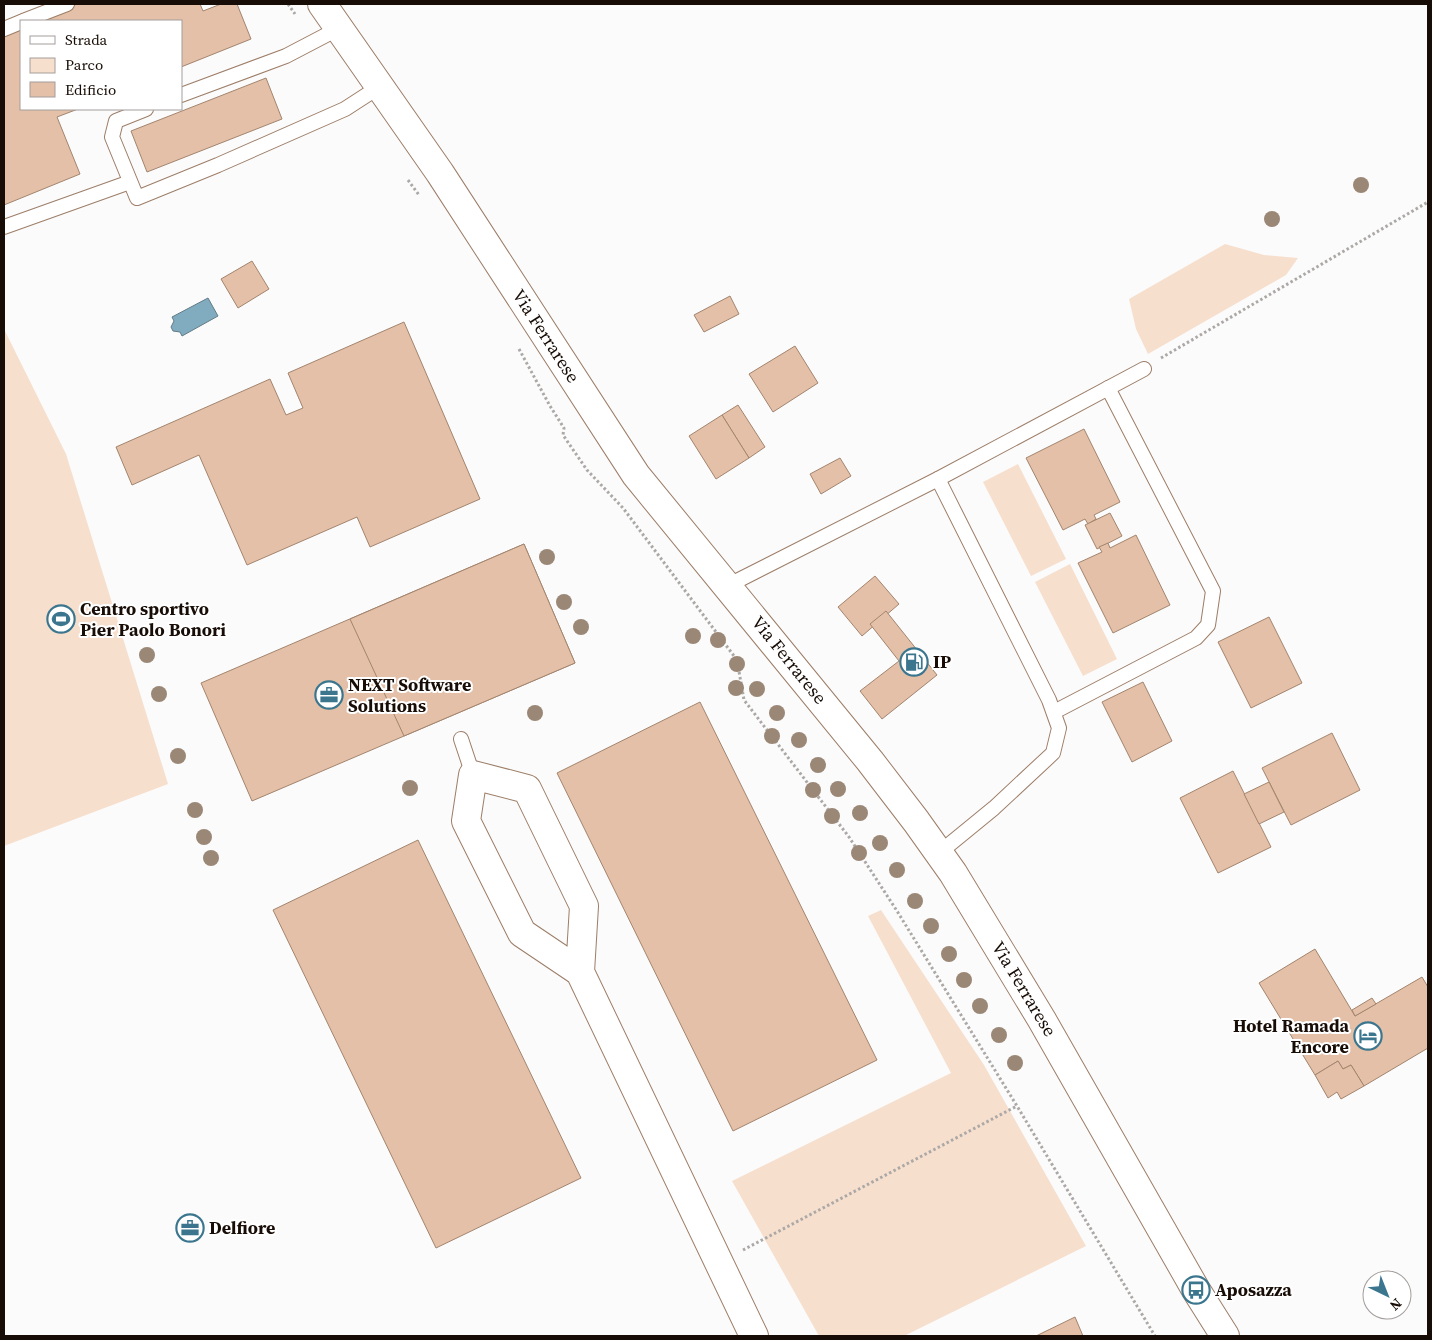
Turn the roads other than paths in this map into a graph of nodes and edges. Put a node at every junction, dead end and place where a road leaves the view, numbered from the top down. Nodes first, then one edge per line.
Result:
1 (67, 4) edge
2 (308, 4) edge
3 (322, 4) edge
4 (27, 20) edge
5 (20, 23) edge
6 (4, 29) edge
7 (322, 37) junction
8 (372, 77) junction
9 (182, 95) edge
10 (143, 110) edge
11 (130, 182) junction
12 (4, 226) edge
13 (1144, 369) road end
14 (1108, 388) junction
15 (938, 479) junction
16 (727, 586) junction
17 (1054, 712) junction
18 (461, 739) dead end
19 (473, 775) junction
20 (939, 853) junction
21 (580, 972) junction
22 (754, 1336) edge
23 (1225, 1336) edge

1 - 4 lane
2 - 7 main road
3 - 8 main road, Via Ferrarese
5 - 6 lane
7 - 8 main road
7 - 9 lane
8 - 11 lane
8 - 16 main road, Via Ferrarese
10 - 11 lane
11 - 12 lane
13 - 14 lane
14 - 15 lane
14 - 17 lane
15 - 16 lane
15 - 17 lane
16 - 20 main road, Via Ferrarese
17 - 20 lane
18 - 19 lane
19 - 21 main road
19 - 21 main road
20 - 23 main road, Via Ferrarese
21 - 22 main road

